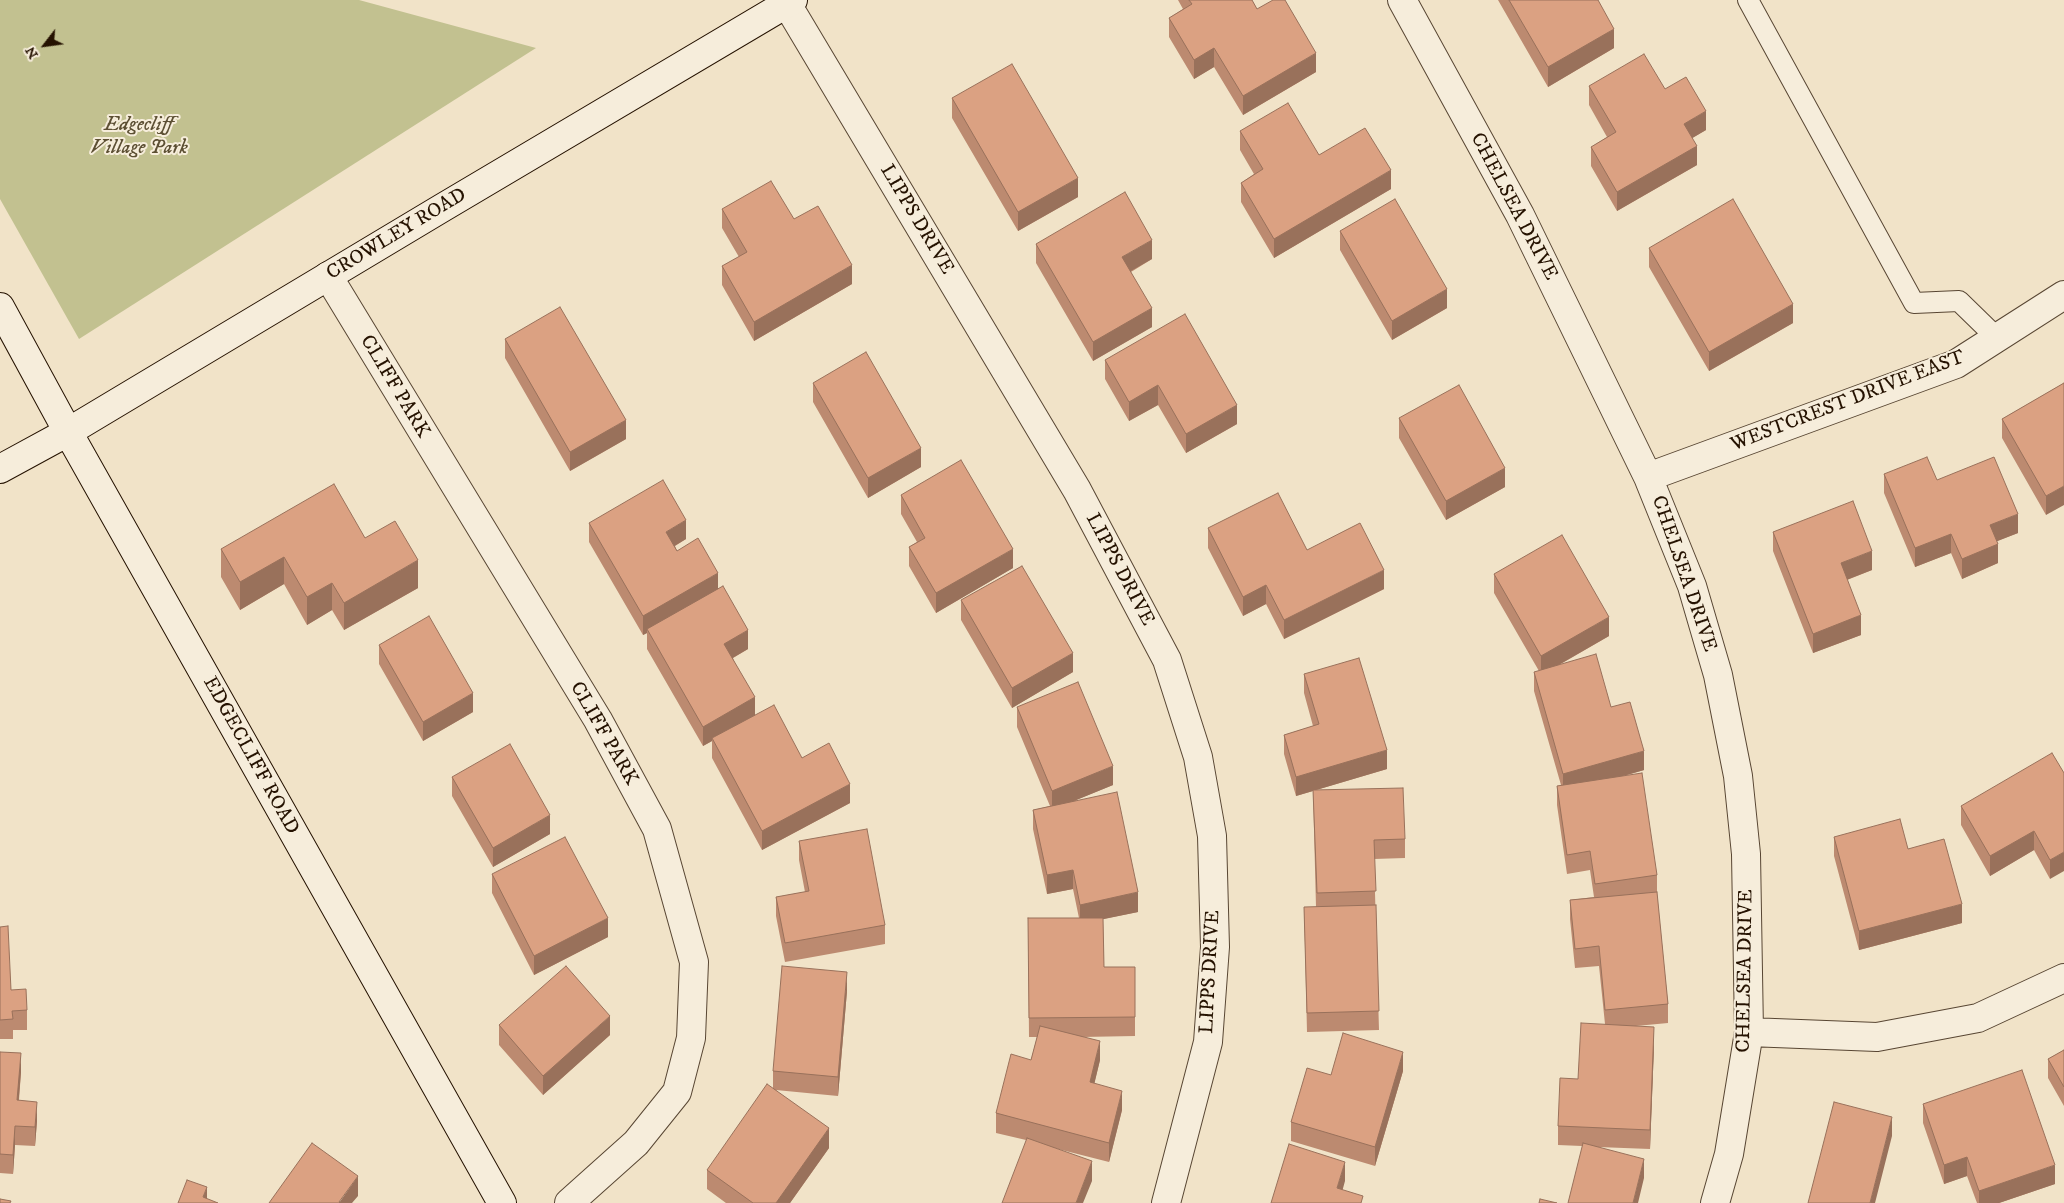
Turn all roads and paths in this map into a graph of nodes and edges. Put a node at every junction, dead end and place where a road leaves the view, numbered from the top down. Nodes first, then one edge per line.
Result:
1 (1402, 0) edge
2 (1748, 0) edge
3 (790, 2) edge
4 (328, 276) junction
5 (2064, 295) edge
6 (0, 307) edge
7 (1998, 338) junction
8 (68, 432) junction
9 (0, 469) edge
10 (1648, 477) junction
11 (2064, 978) edge
12 (1749, 1032) junction
13 (502, 1203) edge
14 (569, 1203) edge
15 (1166, 1203) edge
16 (1716, 1203) edge

1 - 10 street, CHELSEA DRIVE
2 - 7 lane
3 - 4 street, CROWLEY ROAD
3 - 15 street, LIPPS DRIVE
4 - 8 street, CROWLEY ROAD
4 - 14 street, CLIFF PARK
5 - 7 street, WESTCREST DRIVE EAST
6 - 8 street, EDGECLIFF ROAD
7 - 10 street, WESTCREST DRIVE EAST
8 - 9 street, CROWLEY ROAD
8 - 13 street, EDGECLIFF ROAD
10 - 12 street, CHELSEA DRIVE
11 - 12 street
12 - 16 street, CHELSEA DRIVE

